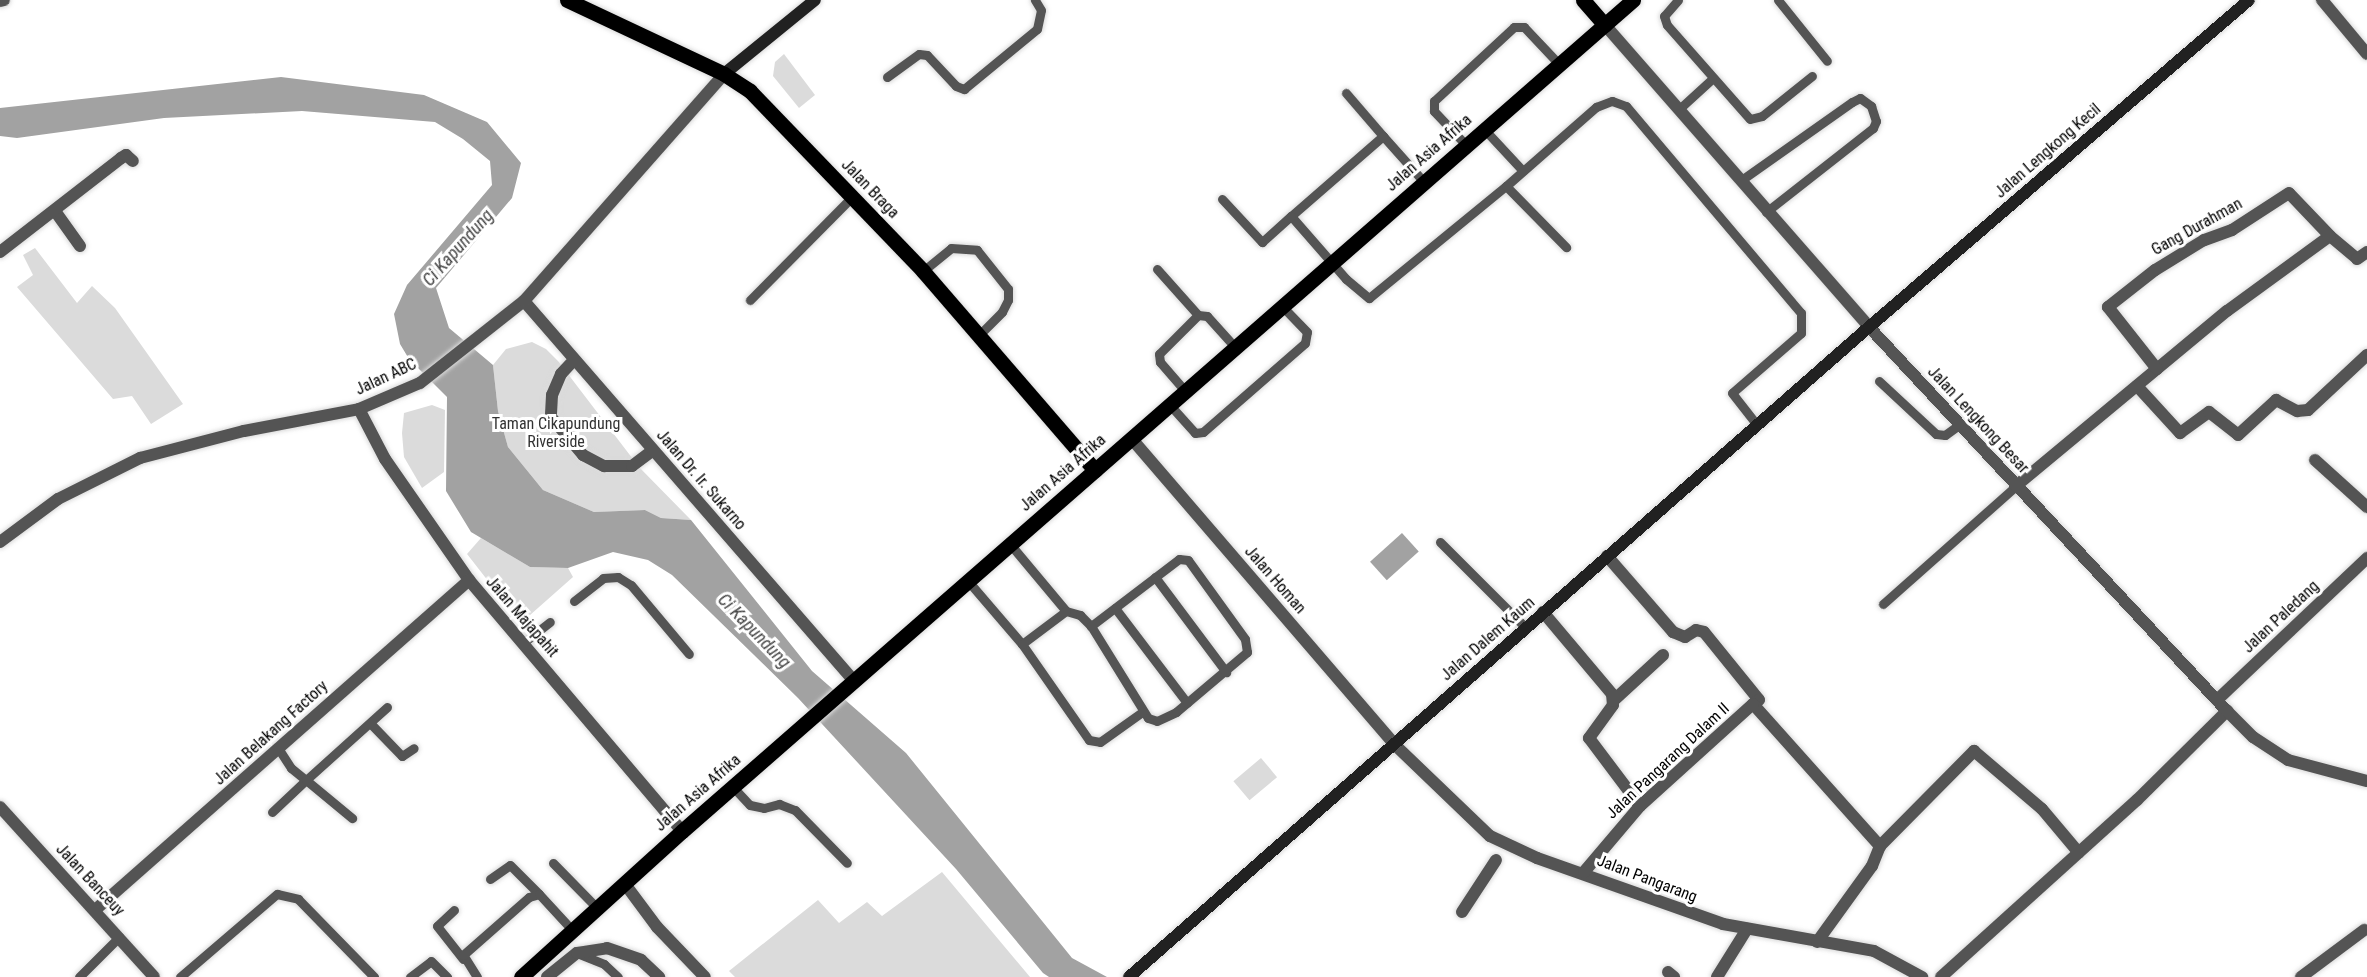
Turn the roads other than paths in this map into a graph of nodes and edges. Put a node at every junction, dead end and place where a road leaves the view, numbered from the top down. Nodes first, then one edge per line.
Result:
1 (567, 0) edge
2 (815, 0) edge
3 (1035, 0) edge
4 (1583, 0) edge
5 (1633, 0) edge
6 (1678, 0) edge
7 (1778, 0) edge
8 (2249, 0) edge
9 (2322, 0) edge
10 (1605, 25) junction
11 (2367, 54) edge
12 (1827, 61) dead end
13 (1559, 64) junction
14 (724, 74) junction
15 (1812, 76) dead end
16 (887, 77) dead end
17 (1712, 79) junction
18 (1346, 93) dead end
19 (1678, 111) junction
20 (1484, 129) junction
21 (1383, 136) junction
22 (1466, 145) junction
23 (133, 161) dead end
24 (1523, 171) junction
25 (1740, 181) junction
26 (1424, 182) junction
27 (1506, 186) junction
28 (853, 196) junction
29 (1222, 200) dead end
30 (55, 211) junction
31 (1766, 212) junction
32 (1291, 216) junction
33 (2328, 237) junction
34 (80, 246) dead end
35 (1566, 247) dead end
36 (0, 252) edge
37 (2367, 252) edge
38 (1332, 262) junction
39 (1157, 269) dead end
40 (923, 271) junction
41 (750, 300) dead end
42 (524, 301) junction
43 (1282, 306) junction
44 (1198, 315) junction
45 (1869, 327) junction
46 (979, 336) junction
47 (1235, 347) junction
48 (2367, 355) edge
49 (574, 360) junction
50 (2157, 369) junction
51 (1879, 381) dead end
52 (2136, 386) junction
53 (1185, 391) junction
54 (1169, 404) junction
55 (359, 409) junction
56 (1756, 425) junction
57 (1959, 425) junction
58 (1131, 438) junction
59 (653, 450) junction
60 (2315, 460) dead end
61 (1095, 470) junction
62 (2016, 486) junction
63 (2367, 507) edge
64 (0, 542) edge
65 (1440, 542) dead end
66 (1010, 544) junction
67 (1608, 556) junction
68 (2367, 558) edge
69 (1155, 577) junction
70 (469, 580) junction
71 (968, 581) junction
72 (574, 601) dead end
73 (1883, 604) dead end
74 (1115, 608) junction
75 (1066, 610) junction
76 (1543, 612) junction
77 (550, 622) dead end
78 (1091, 626) junction
79 (1526, 628) junction
80 (524, 643) junction
81 (1022, 644) junction
82 (689, 654) dead end
83 (1663, 655) dead end
84 (1226, 672) junction
85 (854, 681) junction
86 (2217, 700) junction
87 (1613, 701) junction
88 (1187, 703) junction
89 (1753, 704) junction
90 (387, 707) dead end
91 (2227, 711) junction
92 (1142, 712) junction
93 (370, 723) junction
94 (1394, 744) junction
95 (278, 748) junction
96 (414, 748) dead end
97 (306, 780) junction
98 (2367, 781) edge
99 (732, 786) junction
100 (1640, 806) junction
101 (0, 807) edge
102 (272, 812) dead end
103 (352, 818) dead end
104 (682, 831) junction
105 (1880, 846) junction
106 (2079, 853) junction
107 (1496, 860) dead end
108 (553, 863) dead end
109 (847, 863) dead end
110 (1584, 872) junction
111 (490, 879) dead end
112 (624, 884) junction
113 (539, 894) junction
114 (598, 909) junction
115 (95, 910) junction
116 (454, 910) dead end
117 (1462, 912) dead end
118 (1747, 929) junction
119 (2364, 930) dead end
120 (573, 931) junction
121 (119, 936) junction
122 (1817, 942) junction
123 (577, 953) junction
124 (463, 959) junction
125 (79, 977) edge
126 (154, 977) edge
127 (180, 977) edge
128 (374, 977) edge
129 (410, 977) edge
130 (447, 977) edge
131 (477, 977) edge
132 (521, 977) edge
133 (548, 977) edge
134 (618, 977) edge
135 (658, 977) edge
136 (705, 977) edge
137 (1129, 977) edge
138 (1717, 977) edge
139 (1922, 977) edge
140 (1941, 977) edge
141 (2301, 977) edge

1 - 14 main road, Jalan Braga
2 - 14 main road
3 - 16 lane
4 - 10 main road
5 - 10 main road, Jalan Asia Afrika
6 - 17 lane
7 - 12 lane
8 - 45 main road, Jalan Lengkong Kecil
9 - 11 street
10 - 13 main road, Jalan Asia Afrika
10 - 19 street, Jalan Lengkong Besar
13 - 20 main road, Jalan Asia Afrika
13 - 22 lane
14 - 28 main road, Jalan Braga
14 - 42 street, Jalan ABC
15 - 17 lane
17 - 19 lane
18 - 21 lane
19 - 25 street, Jalan Lengkong Besar
20 - 22 main road, Jalan Asia Afrika
20 - 24 lane
21 - 26 lane
21 - 32 lane
22 - 26 main road, Jalan Asia Afrika
23 - 30 street
24 - 27 lane
24 - 56 lane
25 - 31 street, Jalan Lengkong Besar
25 - 31 lane
26 - 38 main road, Jalan Asia Afrika
27 - 35 lane
27 - 38 lane
28 - 40 main road, Jalan Braga
28 - 41 lane
29 - 32 lane
30 - 34 street
30 - 36 street
31 - 45 street, Jalan Lengkong Besar
32 - 38 lane
33 - 37 street
33 - 50 street
33 - 50 street, Gang Durahman
38 - 43 main road, Jalan Asia Afrika
39 - 44 lane
40 - 46 main road, Jalan Braga
40 - 46 lane
42 - 49 street, Jalan Dr. Ir. Sukarno
42 - 55 street, Jalan ABC
43 - 47 main road, Jalan Asia Afrika
43 - 54 lane
44 - 47 lane
44 - 53 lane
45 - 56 main road, Jalan Dalem Kaum
45 - 57 street, Jalan Lengkong Besar
46 - 61 main road, Jalan Braga
47 - 53 main road, Jalan Asia Afrika
48 - 52 street
49 - 59 street, Jalan Dr. Ir. Sukarno
49 - 59 street
50 - 52 street
51 - 57 lane
52 - 62 street
53 - 54 main road, Jalan Asia Afrika
54 - 58 main road, Jalan Asia Afrika
55 - 64 street, Jalan ABC
55 - 70 street, Jalan Majapahit
56 - 67 main road, Jalan Dalem Kaum
57 - 62 street, Jalan Lengkong Besar
58 - 61 main road, Jalan Asia Afrika
58 - 94 street, Jalan Homan
59 - 85 street, Jalan Dr. Ir. Sukarno
60 - 63 street
61 - 66 main road, Jalan Asia Afrika
62 - 73 lane
62 - 86 street, Jalan Lengkong Besar
65 - 79 lane
66 - 71 main road, Jalan Asia Afrika
66 - 75 lane
67 - 76 main road, Jalan Dalem Kaum
67 - 89 street
68 - 86 street, Jalan Paledang
69 - 74 lane
69 - 84 lane
69 - 84 lane
70 - 80 street, Jalan Majapahit
70 - 95 street, Jalan Belakang Factory
71 - 81 lane
71 - 85 main road, Jalan Asia Afrika
72 - 82 lane
74 - 78 lane
74 - 88 lane
75 - 78 lane
75 - 81 lane
76 - 79 main road, Jalan Dalem Kaum
76 - 87 street
77 - 80 lane
78 - 92 lane
79 - 94 main road, Jalan Dalem Kaum
80 - 104 street, Jalan Majapahit
81 - 92 lane
83 - 87 street
84 - 88 lane
85 - 99 main road, Jalan Asia Afrika
86 - 91 street, Jalan Lengkong Besar
87 - 100 street
88 - 92 lane
89 - 100 street, Jalan Pangarang Dalam II
89 - 105 street
90 - 93 lane
91 - 98 street, Jalan Lengkong Besar
91 - 106 street
93 - 96 lane
93 - 97 lane
94 - 110 street, Jalan Pangarang
94 - 137 main road, Jalan Dalem Kaum
95 - 97 lane
95 - 115 street, Jalan Belakang Factory
97 - 102 lane
97 - 103 lane
99 - 104 main road, Jalan Asia Afrika
99 - 109 lane
100 - 110 street, Jalan Pangarang Dalam II
101 - 115 street, Jalan Banceuy
104 - 112 main road, Jalan Asia Afrika
105 - 106 street
105 - 122 street
106 - 140 street
107 - 117 street
108 - 114 lane
110 - 118 street, Jalan Pangarang
111 - 113 lane
112 - 114 main road, Jalan Asia Afrika
112 - 136 street
113 - 120 lane
113 - 124 lane
114 - 120 main road, Jalan Asia Afrika
115 - 121 street, Jalan Banceuy
116 - 124 lane
118 - 122 street, Jalan Pangarang
118 - 138 street
119 - 141 street
120 - 132 main road, Jalan Asia Afrika
121 - 125 lane
121 - 126 street, Jalan Banceuy
122 - 139 street, Jalan Pangarang
123 - 133 street
123 - 134 lane
123 - 135 street
124 - 131 lane
127 - 128 lane
129 - 130 lane

